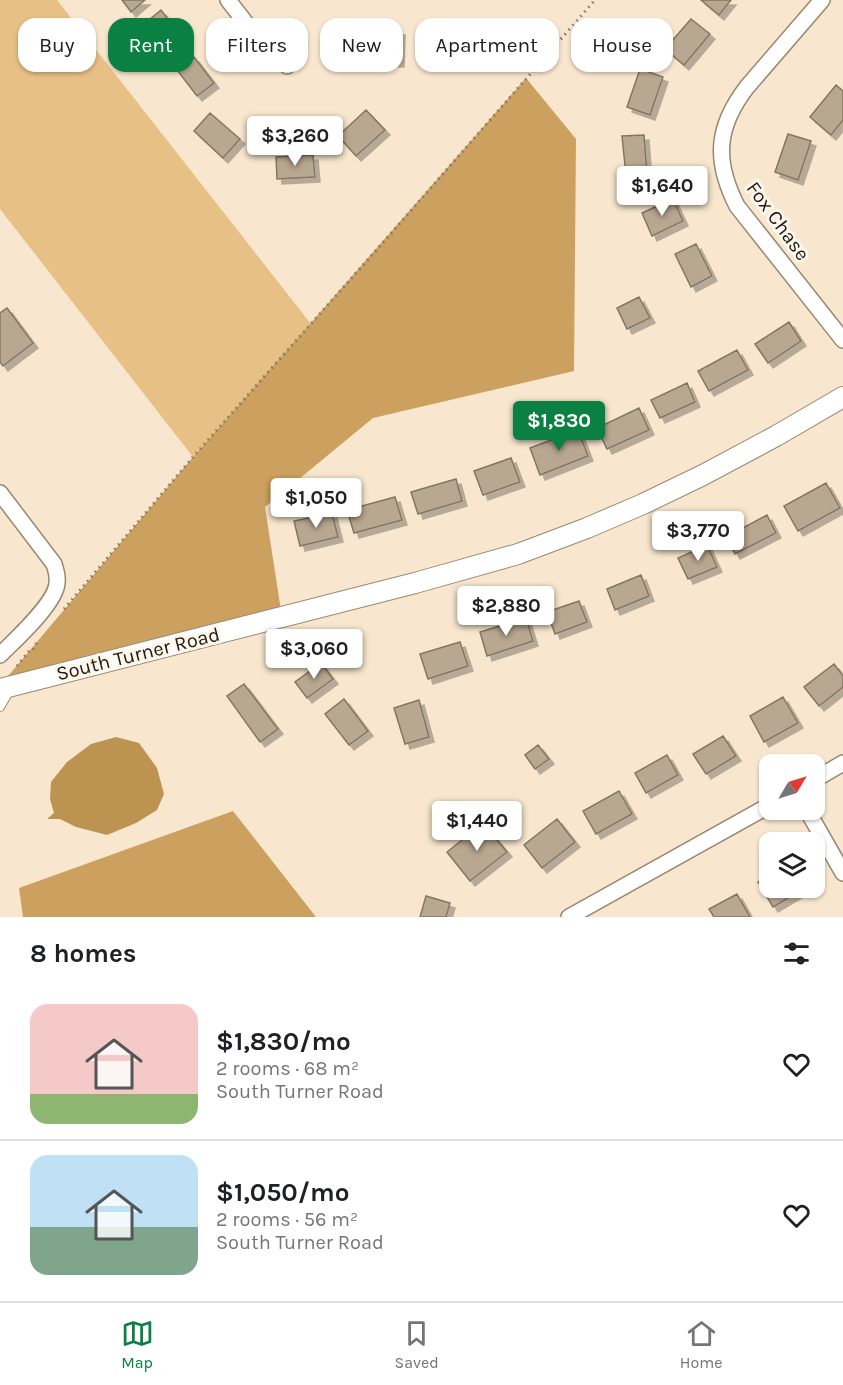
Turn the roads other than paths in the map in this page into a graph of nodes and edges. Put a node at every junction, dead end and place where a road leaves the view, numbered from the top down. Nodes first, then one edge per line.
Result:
1 (228, 0) edge
2 (822, 0) edge
3 (242, 18) edge
4 (843, 340) edge
5 (843, 397) edge
6 (0, 494) edge
7 (0, 655) edge
8 (6, 688) edge
9 (0, 707) edge
10 (843, 763) edge
11 (825, 774) edge
12 (759, 811) edge
13 (813, 820) edge
14 (843, 873) edge
15 (569, 917) edge

1 - 3 street
2 - 4 street, Fox Chase
5 - 8 street, South Turner Road
6 - 7 street
8 - 9 lane
10 - 11 street
12 - 15 street
13 - 14 street

